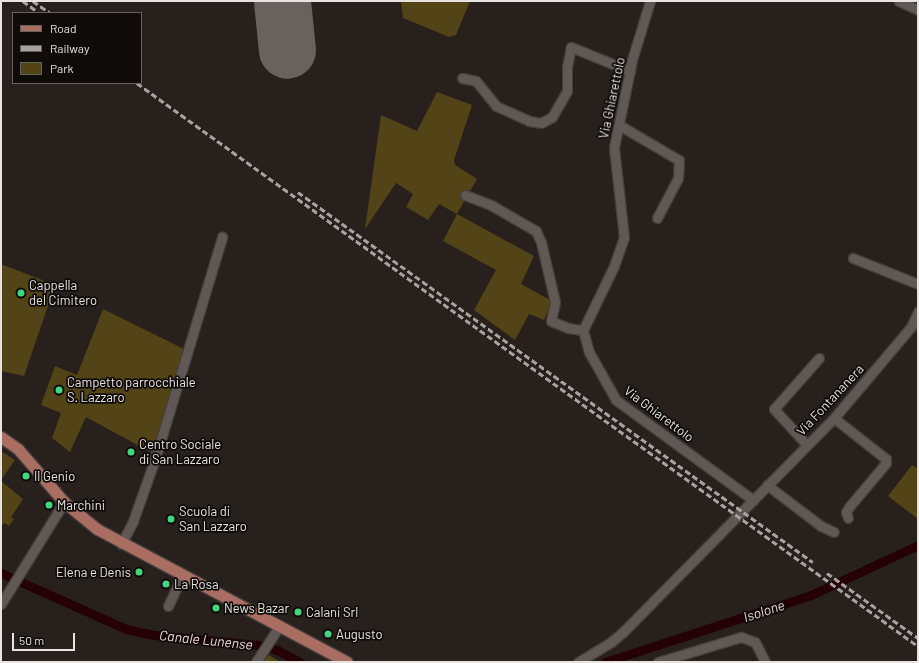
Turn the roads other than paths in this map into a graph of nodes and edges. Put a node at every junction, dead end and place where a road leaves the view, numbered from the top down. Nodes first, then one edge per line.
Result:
1 (650, 1) edge
2 (900, 1) edge
3 (918, 10) edge
4 (630, 71) junction
5 (462, 78) dead end
6 (619, 125) junction
7 (465, 195) dead end
8 (657, 218) dead end
9 (222, 237) dead end
10 (853, 258) dead end
11 (918, 284) edge
12 (918, 312) edge
13 (583, 330) junction
14 (819, 358) dead end
15 (834, 418) junction
16 (1, 437) edge
17 (807, 445) junction
18 (767, 485) junction
19 (753, 500) junction
20 (64, 502) junction
21 (848, 518) dead end
22 (834, 532) dead end
23 (121, 544) junction
24 (183, 574) junction
25 (1, 604) edge
26 (168, 606) dead end
27 (280, 625) junction
28 (256, 662) edge
29 (347, 662) edge
30 (578, 662) edge
31 (658, 662) edge
32 (765, 662) edge

1 - 4 street, Via Ghiarettolo
2 - 3 street
4 - 5 street
4 - 6 street, Via Ghiarettolo
6 - 8 street
6 - 13 street, Via Ghiarettolo
7 - 13 street
9 - 23 street
10 - 11 street
12 - 15 street, Via Fontananera
13 - 19 street, Via Ghiarettolo
14 - 17 street
15 - 17 street, Via Fontananera
15 - 21 street
16 - 20 main road
17 - 18 street, Via Fontananera
18 - 19 street, Via Fontananera
18 - 22 street
19 - 30 street
20 - 23 main road
20 - 25 street
23 - 24 main road
24 - 26 street
24 - 27 main road
27 - 28 street
27 - 29 main road
31 - 32 street

